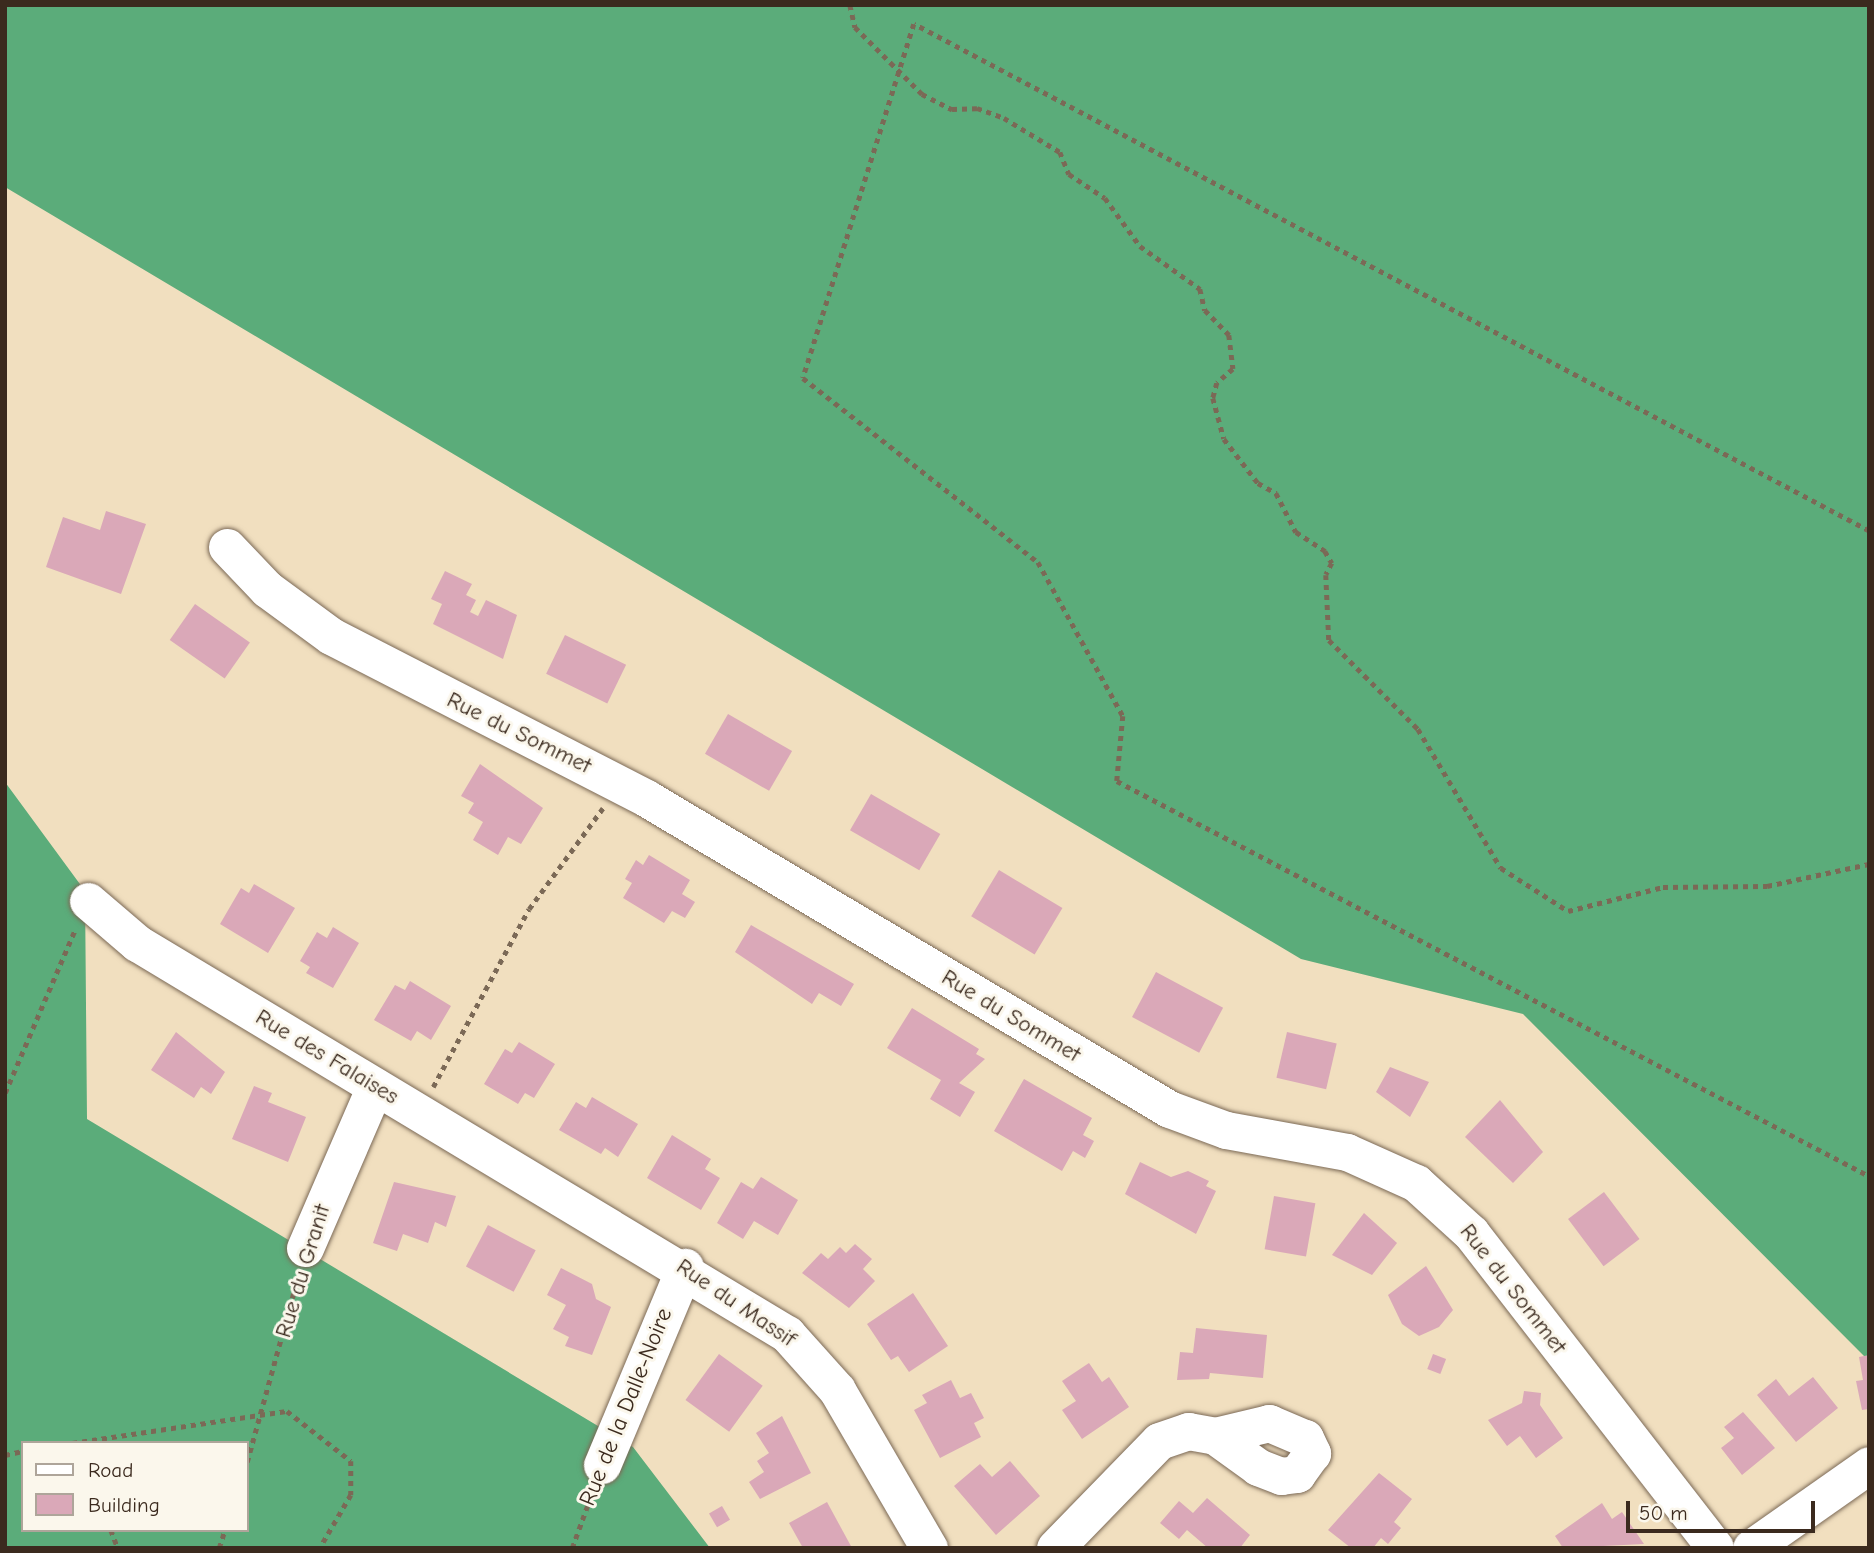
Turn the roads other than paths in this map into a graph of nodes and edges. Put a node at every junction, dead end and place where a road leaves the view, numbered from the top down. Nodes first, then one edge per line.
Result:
1 (227, 547) dead end
2 (88, 901) road end
3 (375, 1086) junction
4 (573, 1203) joint
5 (305, 1248) road end
6 (685, 1268) junction
7 (1215, 1436) dead end
8 (602, 1465) road end
9 (1869, 1465) edge
10 (929, 1548) edge
11 (1055, 1548) edge
12 (1715, 1548) edge
13 (1751, 1548) edge

1 - 12 street, Rue du Sommet
2 - 3 street, Rue des Falaises
3 - 4 street, Rue des Falaises
3 - 5 street, Rue du Granit
4 - 6 street, Rue du Massif
6 - 8 street, Rue de la Dalle-Noire
6 - 10 street, Rue du Massif
7 - 11 street
9 - 13 street

